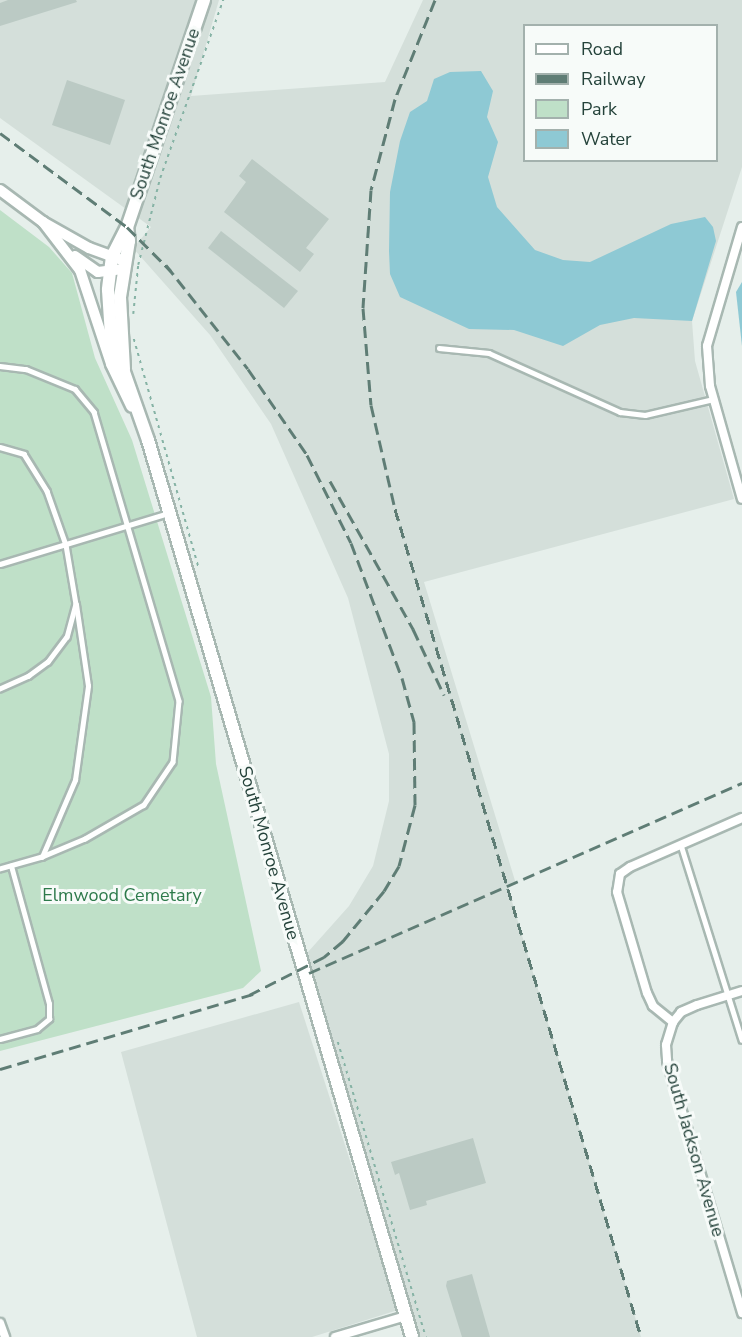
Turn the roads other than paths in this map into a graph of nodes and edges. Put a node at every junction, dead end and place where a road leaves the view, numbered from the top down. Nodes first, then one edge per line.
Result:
1 (204, 0) edge
2 (0, 190) edge
3 (43, 222) junction
4 (127, 227) junction
5 (742, 227) edge
6 (68, 250) junction
7 (112, 256) junction
8 (124, 265) junction
9 (110, 272) junction
10 (439, 348) dead end
11 (0, 366) edge
12 (124, 369) junction
13 (714, 399) junction
14 (148, 440) junction
15 (0, 447) edge
16 (742, 500) edge
17 (169, 513) junction
18 (128, 525) junction
19 (66, 545) junction
20 (0, 564) edge
21 (76, 604) junction
22 (0, 689) edge
23 (742, 818) edge
24 (681, 844) junction
25 (42, 857) junction
26 (11, 866) junction
27 (0, 869) edge
28 (742, 991) edge
29 (728, 995) junction
30 (673, 1022) junction
31 (0, 1039) edge
32 (742, 1040) edge
33 (742, 1313) edge
34 (406, 1316) junction
35 (0, 1323) edge
36 (5, 1337) edge
37 (335, 1337) edge
38 (412, 1337) edge

1 - 4 main road, South Monroe Avenue
2 - 3 street
3 - 6 street
3 - 7 street
4 - 7 main road, South Monroe Avenue
4 - 8 main road, South Monroe Avenue
5 - 13 street
6 - 9 street
6 - 14 street
7 - 8 street
7 - 9 main road, South Monroe Avenue
8 - 9 street
8 - 12 main road, South Monroe Avenue
9 - 12 main road, South Monroe Avenue
10 - 13 lane
11 - 18 lane
12 - 14 main road, South Monroe Avenue
13 - 16 street
14 - 17 main road, South Monroe Avenue
15 - 19 lane
17 - 18 lane
17 - 34 main road, South Monroe Avenue
18 - 19 lane
18 - 25 lane
19 - 20 lane
19 - 21 lane
21 - 22 lane
21 - 25 lane
23 - 24 street
24 - 29 lane
24 - 30 street
25 - 26 lane
26 - 27 lane
26 - 31 lane
28 - 29 street
29 - 30 street
29 - 32 lane
30 - 33 street, South Jackson Avenue
34 - 37 street
34 - 38 main road, South Monroe Avenue
35 - 36 street

